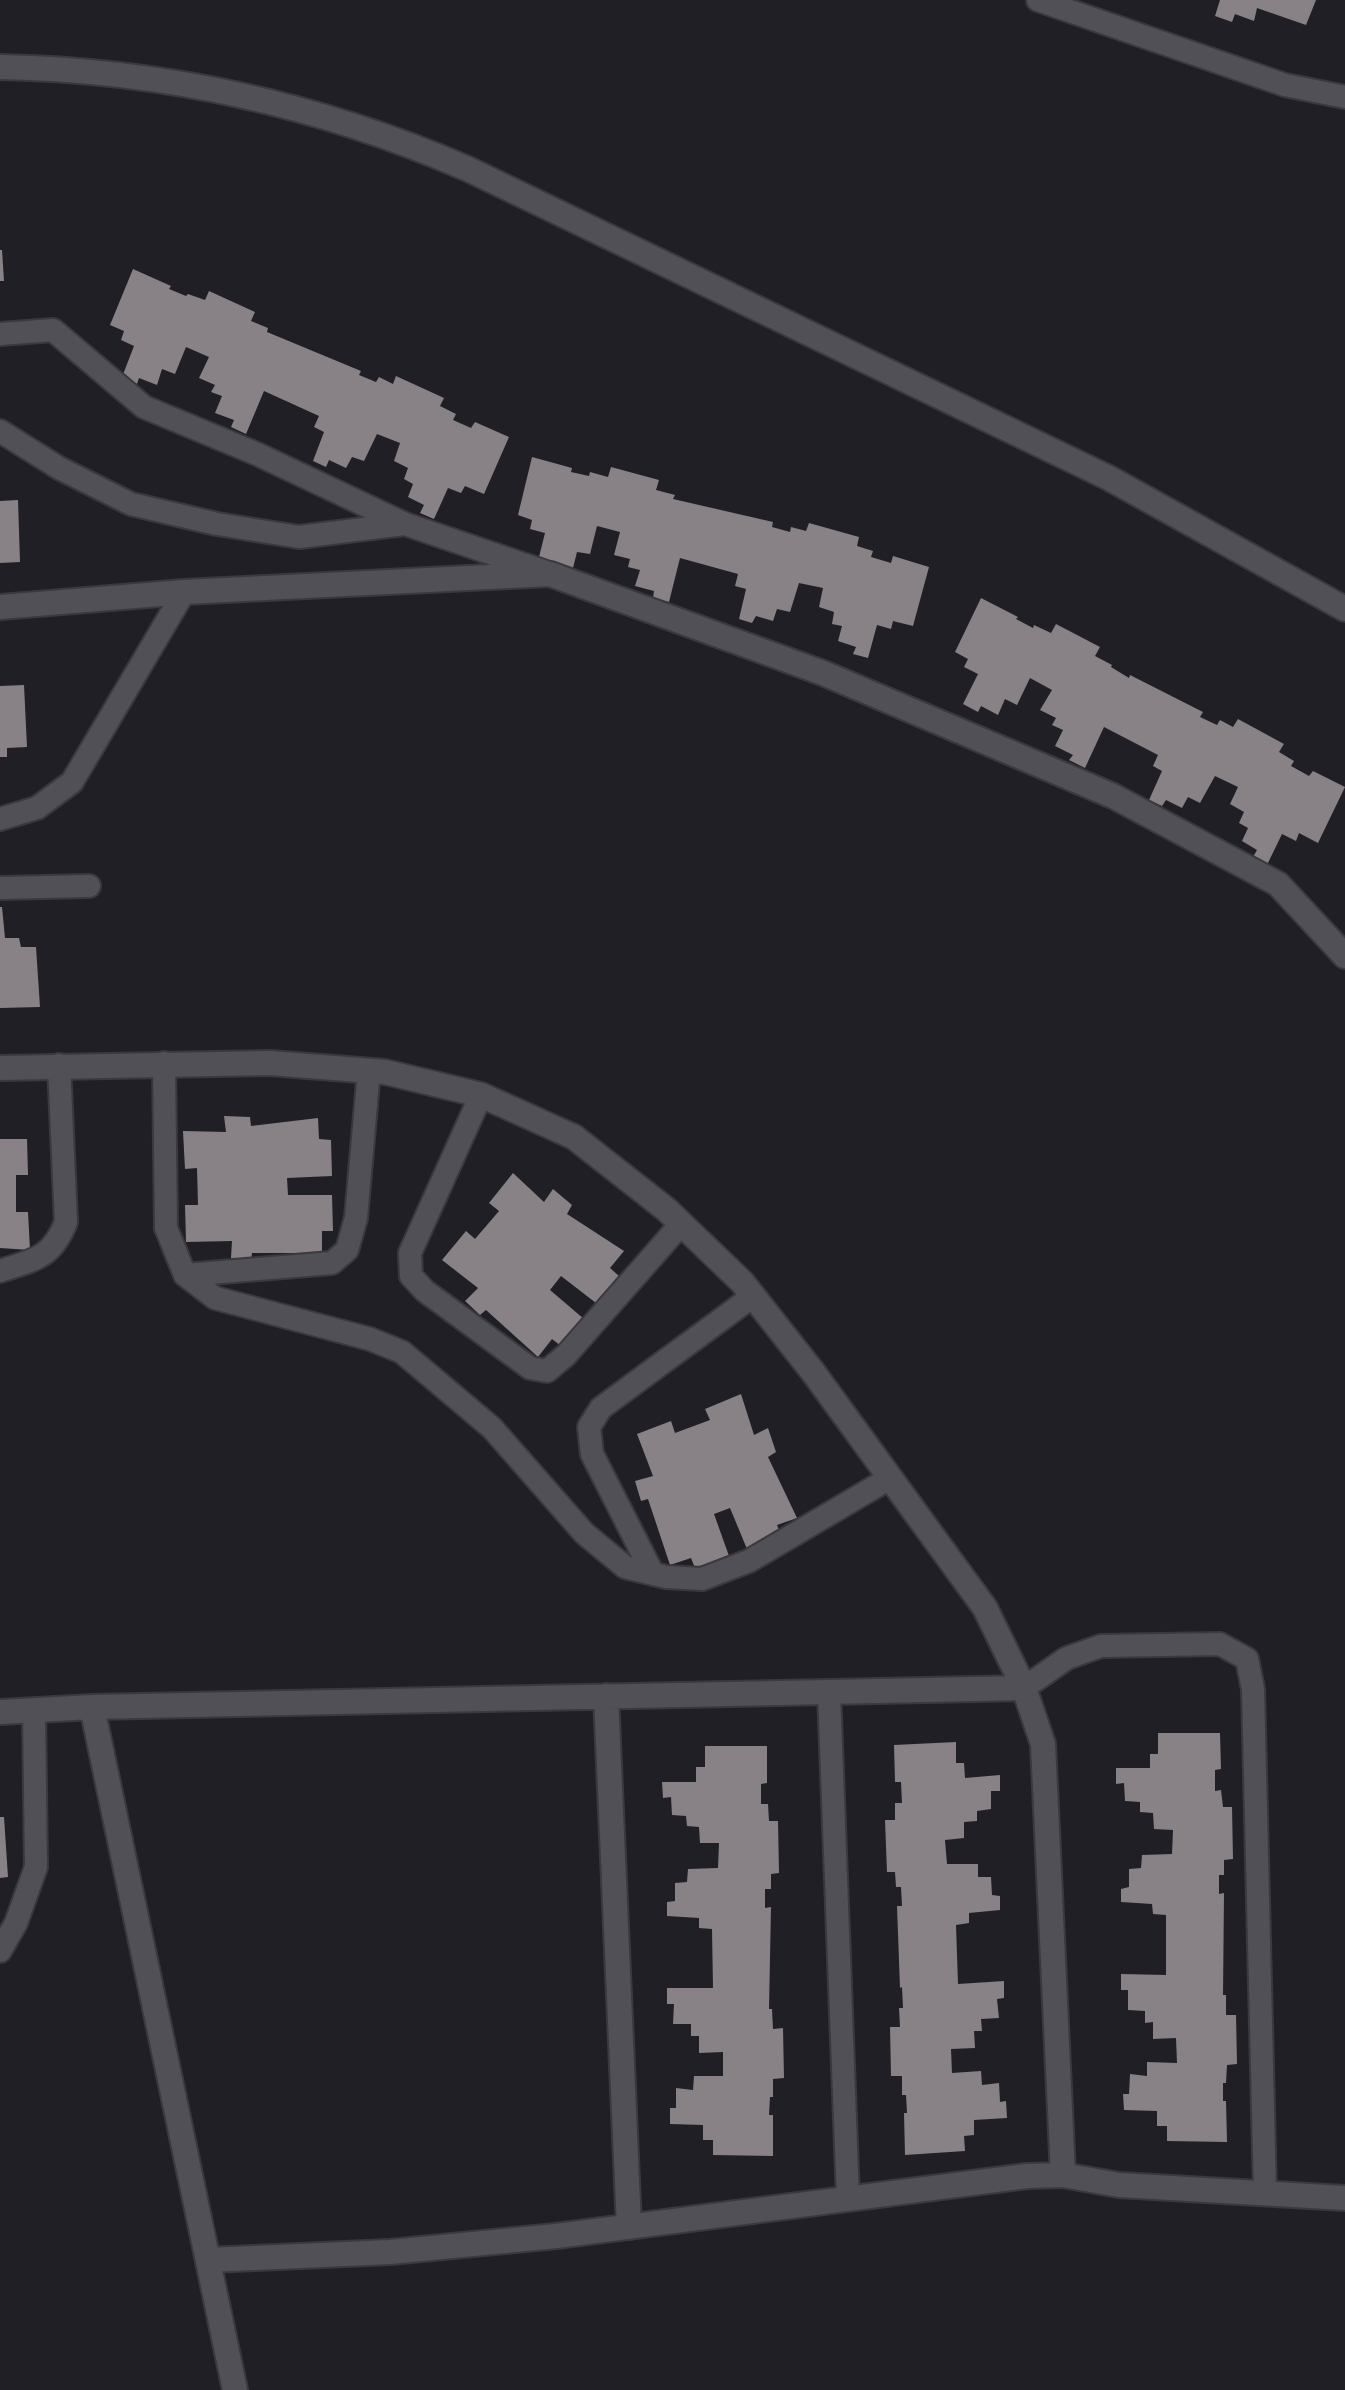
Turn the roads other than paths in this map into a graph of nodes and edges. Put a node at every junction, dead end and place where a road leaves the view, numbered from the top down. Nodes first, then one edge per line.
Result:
1 (1038, 0) edge
2 (0, 67) edge
3 (1345, 97) edge
4 (0, 334) edge
5 (0, 431) edge
6 (405, 524) junction
7 (550, 574) junction
8 (184, 592) junction
9 (0, 607) edge
10 (1345, 609) edge
11 (0, 819) edge
12 (89, 886) dead end
13 (0, 888) edge
14 (1345, 956) edge
15 (164, 1063) junction
16 (59, 1065) junction
17 (0, 1068) edge
18 (369, 1070) junction
19 (481, 1095) junction
20 (681, 1224) junction
21 (0, 1271) edge
22 (185, 1275) junction
23 (753, 1296) junction
24 (890, 1478) junction
25 (653, 1574) junction
26 (1024, 1688) junction
27 (829, 1692) junction
28 (606, 1696) junction
29 (92, 1707) junction
30 (34, 1710) junction
31 (0, 1712) edge
32 (0, 1951) edge
33 (1063, 2175) junction
34 (1265, 2194) junction
35 (1345, 2198) edge
36 (848, 2199) junction
37 (629, 2227) junction
38 (209, 2260) junction
39 (235, 2390) edge

1 - 3 lane
2 - 10 street
4 - 6 lane
5 - 6 lane
6 - 7 lane
7 - 8 street
7 - 14 street
8 - 9 street
8 - 11 lane
12 - 13 lane
15 - 16 street
15 - 18 street
15 - 22 lane
16 - 17 street
16 - 21 lane
18 - 19 street
18 - 22 lane
19 - 20 street
19 - 20 lane
20 - 23 street
22 - 25 lane
23 - 24 street
23 - 25 lane
24 - 25 lane
24 - 26 street
26 - 27 street
26 - 33 street
26 - 34 lane
27 - 28 street
27 - 36 lane
28 - 29 street
28 - 37 street
29 - 30 street
29 - 38 street
30 - 31 street
30 - 32 lane
33 - 34 street
33 - 36 street
34 - 35 street
36 - 37 street
37 - 38 street
38 - 39 street

